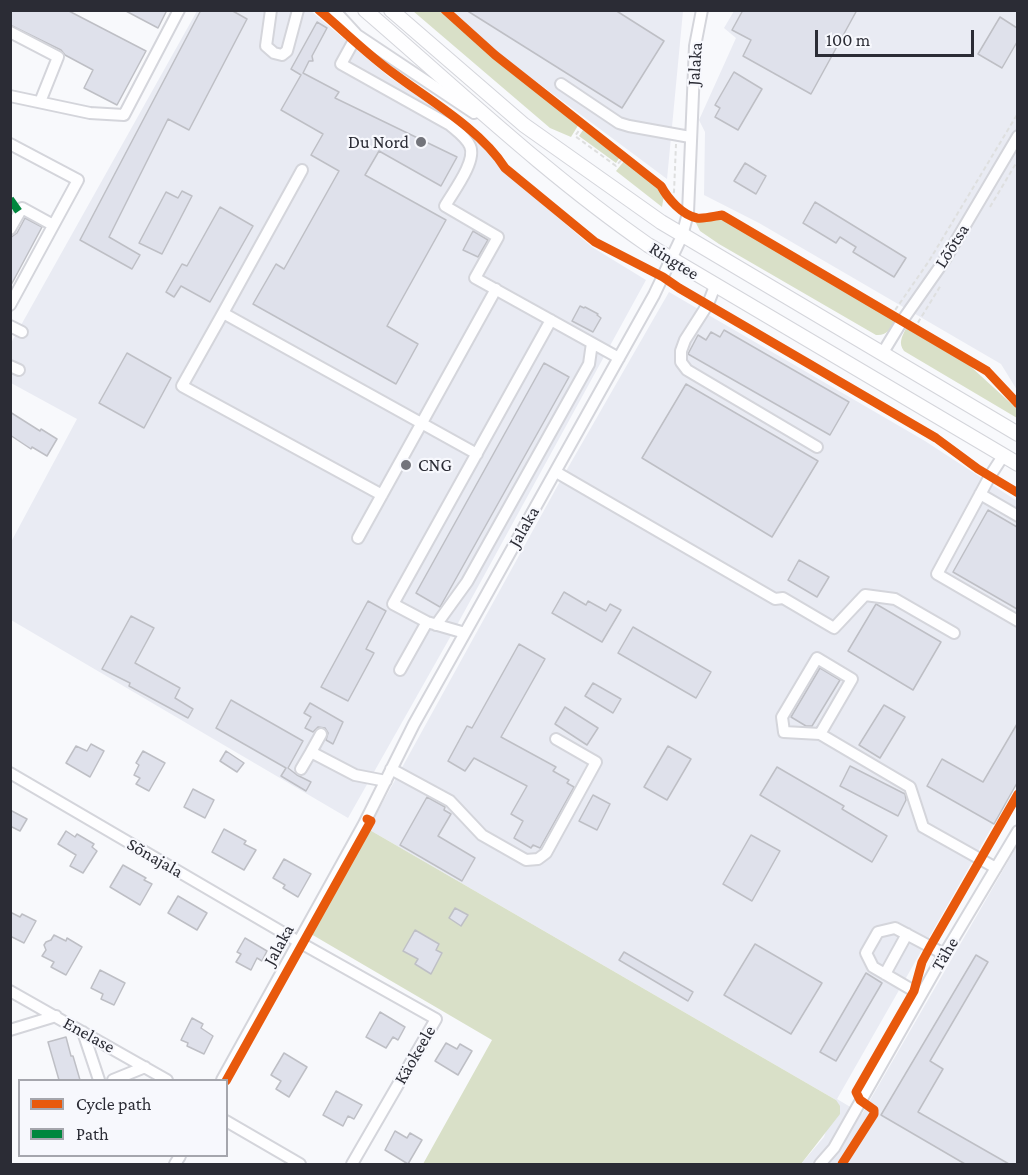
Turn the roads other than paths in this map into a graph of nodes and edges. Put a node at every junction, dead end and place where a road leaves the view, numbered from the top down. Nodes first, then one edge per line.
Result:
1 (178, 10) edge
2 (271, 10) edge
3 (298, 10) edge
4 (334, 10) edge
5 (365, 10) edge
6 (702, 10) edge
7 (394, 12) edge
8 (10, 32) edge
9 (357, 35) junction
10 (561, 84) dead end
11 (10, 96) edge
12 (40, 102) junction
13 (1017, 136) edge
14 (690, 138) junction
15 (516, 143) junction
16 (10, 144) edge
17 (1013, 153) edge
18 (302, 170) dead end
19 (53, 225) junction
20 (10, 229) edge
21 (682, 236) junction
22 (671, 261) junction
23 (715, 286) junction
24 (496, 289) junction
25 (10, 305) edge
26 (223, 313) junction
27 (551, 320) junction
28 (10, 326) edge
29 (22, 332) dead end
30 (592, 343) junction
31 (882, 354) junction
32 (619, 358) junction
33 (421, 423) junction
34 (1017, 434) edge
35 (817, 447) dead end
36 (477, 454) junction
37 (1003, 456) junction
38 (1017, 464) edge
39 (556, 472) junction
40 (980, 494) junction
41 (381, 495) junction
42 (1017, 516) edge
43 (358, 538) dead end
44 (1017, 621) edge
45 (432, 624) junction
46 (465, 633) junction
47 (954, 633) dead end
48 (400, 670) dead end
49 (321, 734) dead end
50 (820, 734) junction
51 (556, 739) dead end
52 (311, 752) junction
53 (301, 769) dead end
54 (392, 770) junction
55 (10, 773) edge
56 (386, 781) junction
57 (1017, 831) edge
58 (996, 868) junction
59 (906, 934) junction
60 (299, 942) junction
61 (944, 954) junction
62 (885, 974) junction
63 (10, 991) edge
64 (921, 995) junction
65 (56, 1016) junction
66 (10, 1030) edge
67 (83, 1032) junction
68 (146, 1067) junction
69 (99, 1079) edge
70 (116, 1079) edge
71 (165, 1079) edge
72 (223, 1079) edge
73 (228, 1122) edge
74 (300, 1164) edge
75 (352, 1164) edge
76 (820, 1164) edge

1 - 12 street
2 - 3 street
4 - 9 street
5 - 15 main road, Ringtee
6 - 14 street, Jalaka
7 - 21 main road, Ringtee
8 - 12 street
9 - 15 street
9 - 24 street
10 - 14 street
11 - 12 street
13 - 17 street, Lõõtsa
14 - 21 street, Jalaka
15 - 22 main road, Ringtee
16 - 19 street
17 - 31 street, Lõõtsa
18 - 26 street
19 - 20 street
19 - 25 street
21 - 22 street, Jalaka
21 - 31 main road, Ringtee
22 - 23 main road, Ringtee
22 - 32 street, Jalaka
23 - 35 street
23 - 37 main road, Ringtee
24 - 27 street
24 - 33 street
26 - 33 street
26 - 41 street
27 - 30 street
27 - 36 street
28 - 29 street
30 - 32 street
30 - 45 street
31 - 34 main road, Ringtee
32 - 39 street, Jalaka
33 - 36 street
33 - 41 street
36 - 45 street
37 - 38 main road, Ringtee
37 - 40 street
39 - 46 street, Jalaka
39 - 47 street
40 - 42 street
40 - 44 street
41 - 43 street
45 - 46 street
45 - 48 street
46 - 54 street, Jalaka
49 - 52 street
50 - 50 street
50 - 58 street
51 - 54 street
52 - 53 street
52 - 56 street
54 - 56 street, Jalaka
55 - 60 street, Sõnajala
56 - 60 street, Jalaka
57 - 58 street, Tähe
58 - 61 street, Tähe
59 - 61 street
59 - 62 street
59 - 62 street
60 - 72 street, Jalaka
60 - 75 street, Käokeele
61 - 64 street, Tähe
62 - 64 street
63 - 65 street, Enelase
64 - 76 street, Tähe
65 - 66 street
65 - 67 street, Enelase
67 - 68 street, Enelase
67 - 69 street
68 - 70 street
68 - 71 street, Enelase
73 - 74 street

